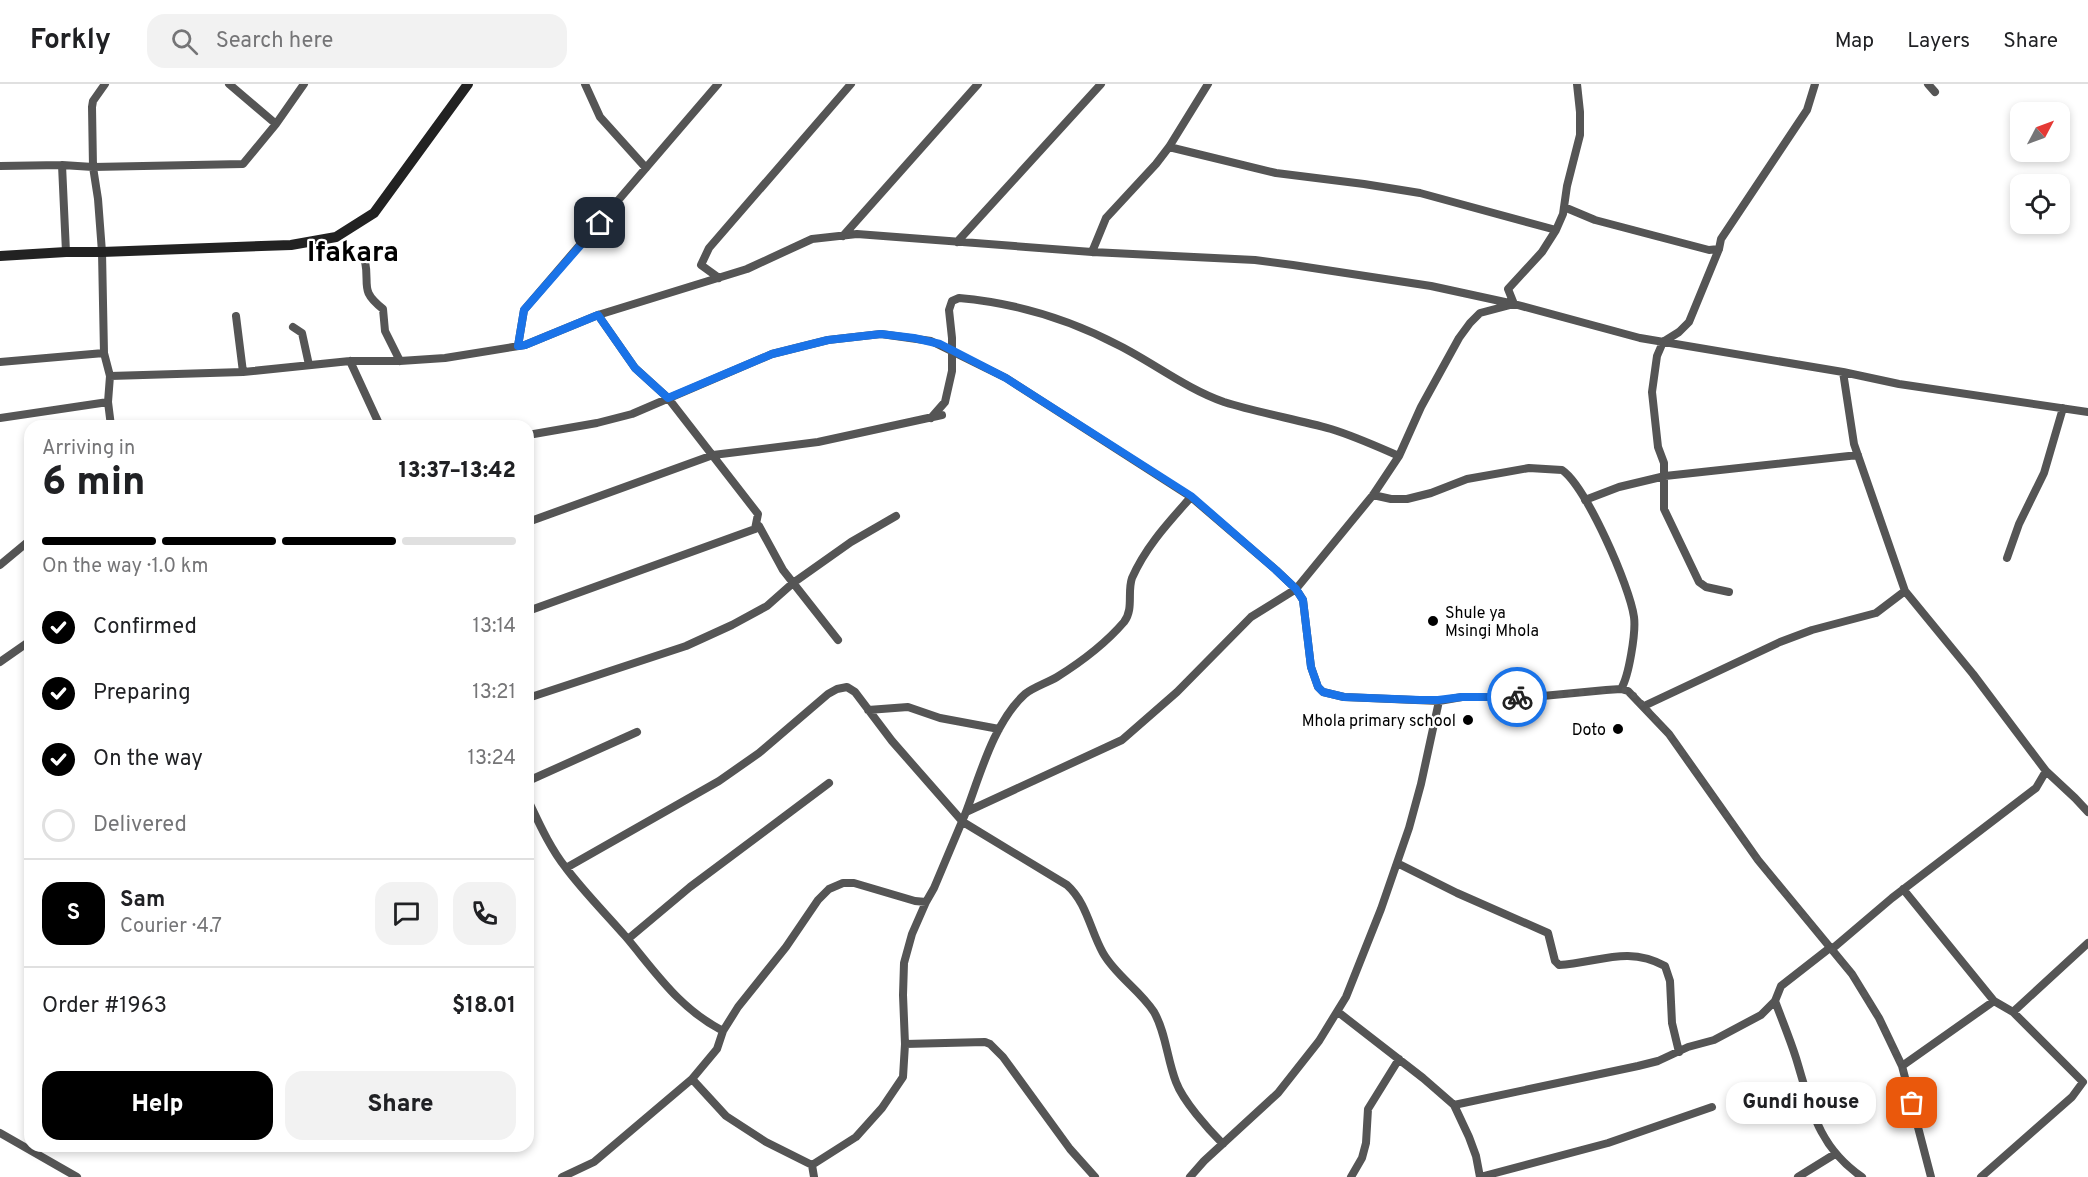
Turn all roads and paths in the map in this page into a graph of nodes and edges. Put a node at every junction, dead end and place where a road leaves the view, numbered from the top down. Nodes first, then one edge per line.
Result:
1 (105, 84) edge
2 (229, 84) edge
3 (304, 84) edge
4 (468, 84) edge
5 (585, 84) edge
6 (718, 84) edge
7 (851, 84) edge
8 (978, 84) edge
9 (1101, 84) edge
10 (1208, 84) edge
11 (1576, 84) edge
12 (1815, 84) edge
13 (1928, 84) edge
14 (1935, 92) dead end
15 (276, 124) junction
16 (1169, 147) junction
17 (62, 165) junction
18 (0, 166) edge
19 (93, 167) junction
20 (646, 168) junction
21 (1564, 207) junction
22 (1556, 230) junction
23 (843, 236) junction
24 (957, 242) junction
25 (1719, 249) junction
26 (66, 252) junction
27 (102, 252) junction
28 (1092, 252) junction
29 (0, 256) edge
30 (365, 261) dead end
31 (719, 278) junction
32 (1514, 304) junction
33 (598, 315) junction
34 (236, 316) dead end
35 (293, 327) dead end
36 (1663, 342) junction
37 (518, 346) junction
38 (953, 351) junction
39 (104, 353) junction
40 (350, 361) junction
41 (400, 361) junction
42 (0, 362) edge
43 (309, 365) junction
44 (243, 372) junction
45 (1843, 372) junction
46 (110, 376) junction
47 (668, 398) junction
48 (108, 402) junction
49 (2063, 408) junction
50 (2088, 412) edge
51 (942, 416) dead end
52 (0, 418) edge
53 (931, 418) junction
54 (110, 420) edge
55 (377, 420) edge
56 (534, 434) edge
57 (713, 455) junction
58 (1858, 455) junction
59 (1399, 456) junction
60 (1665, 476) junction
61 (1373, 495) junction
62 (1191, 496) junction
63 (1586, 500) junction
64 (896, 516) dead end
65 (534, 520) edge
66 (755, 529) junction
67 (24, 545) edge
68 (2007, 558) dead end
69 (0, 565) edge
70 (793, 582) junction
71 (1296, 589) junction
72 (1905, 591) junction
73 (1729, 592) dead end
74 (534, 608) edge
75 (838, 640) dead end
76 (24, 645) edge
77 (0, 662) edge
78 (1622, 689) junction
79 (534, 696) edge
80 (1438, 700) junction
81 (1644, 706) junction
82 (868, 710) junction
83 (999, 729) junction
84 (637, 732) dead end
85 (2046, 771) junction
86 (534, 777) edge
87 (829, 783) dead end
88 (534, 812) edge
89 (966, 812) junction
90 (2088, 812) edge
91 (963, 822) junction
92 (1397, 863) junction
93 (566, 868) junction
94 (1903, 889) junction
95 (926, 902) junction
96 (628, 939) junction
97 (2088, 943) edge
98 (1832, 948) junction
99 (1775, 1001) junction
100 (1994, 1001) junction
101 (1338, 1012) junction
102 (2013, 1012) junction
103 (723, 1031) junction
104 (905, 1044) junction
105 (1679, 1052) junction
106 (1399, 1059) junction
107 (1902, 1066) junction
108 (692, 1079) junction
109 (1454, 1105) junction
110 (1712, 1107) dead end
111 (0, 1133) edge
112 (1223, 1144) junction
113 (24, 1147) edge
114 (33, 1152) edge
115 (1835, 1154) junction
116 (812, 1165) junction
117 (77, 1177) edge
118 (562, 1177) edge
119 (814, 1177) edge
120 (1095, 1177) edge
121 (1190, 1177) edge
122 (1351, 1177) edge
123 (1480, 1177) edge
124 (1798, 1177) edge
125 (1862, 1177) edge
126 (1931, 1177) edge
127 (1981, 1177) edge

1 - 19 street
2 - 15 street
3 - 15 street
4 - 27 main road
5 - 20 street
6 - 20 street
7 - 31 street
8 - 23 street
9 - 24 street
10 - 16 street
11 - 21 street
12 - 25 street
13 - 14 street
15 - 19 street
16 - 22 street
16 - 28 street
17 - 18 street
17 - 19 street
17 - 26 street
19 - 27 street
20 - 37 street
21 - 22 street
21 - 25 street
22 - 32 street
23 - 24 street
23 - 31 street
24 - 28 street
25 - 36 street
26 - 27 main road
26 - 29 main road
27 - 39 street
28 - 32 street
30 - 41 street
31 - 33 street
32 - 36 street
32 - 59 street
33 - 37 street
33 - 47 street
34 - 44 street
35 - 43 street
36 - 45 street
36 - 60 street
37 - 41 street
38 - 47 street
38 - 53 street
38 - 59 street
38 - 62 street
39 - 42 street
39 - 46 street
40 - 41 street
40 - 43 street
40 - 55 street
43 - 44 street
44 - 46 street
45 - 49 street
45 - 58 street
46 - 48 street
47 - 56 street
47 - 57 street
48 - 52 street
48 - 54 street
49 - 50 street
49 - 68 street
51 - 53 street
53 - 57 street
57 - 65 street
57 - 66 street
58 - 60 street
58 - 72 street
59 - 61 street
60 - 63 street
60 - 73 street
61 - 63 street
61 - 71 street
62 - 71 street
62 - 83 street
63 - 78 street
64 - 70 street
66 - 70 street
66 - 74 street
67 - 69 street
70 - 75 street
70 - 79 street
71 - 80 street
71 - 89 street
72 - 81 street
72 - 85 street
76 - 77 street
78 - 80 street
78 - 81 street
80 - 92 street
81 - 98 street
82 - 83 street
82 - 91 street
82 - 93 street
83 - 89 street
84 - 86 street
85 - 90 street
85 - 94 street
87 - 96 street
88 - 93 street
89 - 91 street
91 - 95 street
91 - 112 street
92 - 101 street
92 - 105 street
93 - 96 street
94 - 98 street
94 - 100 street
95 - 103 street
95 - 104 street
96 - 103 street
97 - 102 street
98 - 99 street
98 - 107 street
99 - 105 street
99 - 115 street
100 - 102 street
100 - 107 street
101 - 106 street
101 - 112 street
102 - 127 street
103 - 108 street
104 - 116 street
104 - 120 street
105 - 109 street
106 - 109 street
106 - 122 street
107 - 126 street
108 - 116 street
108 - 118 street
109 - 123 street
110 - 123 street
111 - 113 street
112 - 121 street
114 - 117 street
115 - 124 street
115 - 125 street
116 - 119 street

